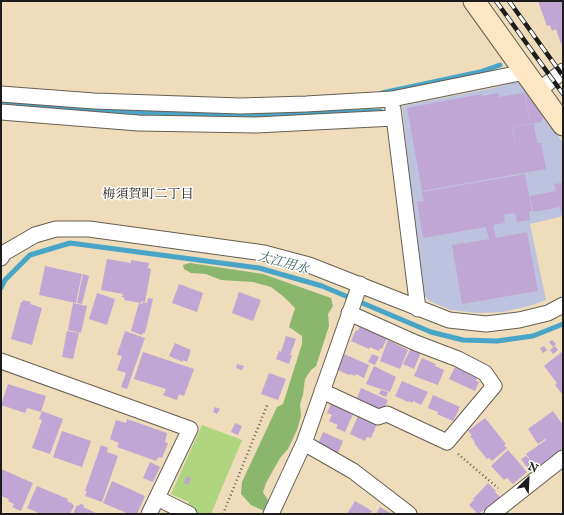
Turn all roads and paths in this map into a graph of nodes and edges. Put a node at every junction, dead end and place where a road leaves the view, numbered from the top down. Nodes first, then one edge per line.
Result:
1 (474, 1) edge
2 (563, 71) edge
3 (525, 72) junction
4 (538, 91) junction
5 (1, 94) edge
6 (392, 99) junction
7 (1, 112) edge
8 (394, 118) junction
9 (563, 125) edge
10 (2, 255) edge
11 (359, 287) junction
12 (563, 305) edge
13 (350, 309) junction
14 (418, 309) junction
15 (1, 361) edge
16 (322, 391) junction
17 (268, 402) dead end
18 (447, 442) junction
19 (304, 443) junction
20 (563, 458) edge
21 (157, 498) junction
22 (511, 499) junction
23 (149, 514) edge
24 (189, 514) edge
25 (223, 514) edge
26 (271, 514) edge
27 (410, 514) edge
28 (492, 514) edge

1 - 3 street
2 - 4 street
3 - 4 street
3 - 6 street
4 - 9 street
5 - 6 street
6 - 8 street
7 - 8 street
8 - 14 street
10 - 11 street
11 - 13 street
11 - 14 street
12 - 14 street
13 - 16 street
13 - 18 street
15 - 21 street
16 - 18 street
16 - 19 street
17 - 25 path
18 - 22 path
19 - 26 street
19 - 27 street
20 - 22 street
21 - 23 street
21 - 24 street
22 - 28 street

